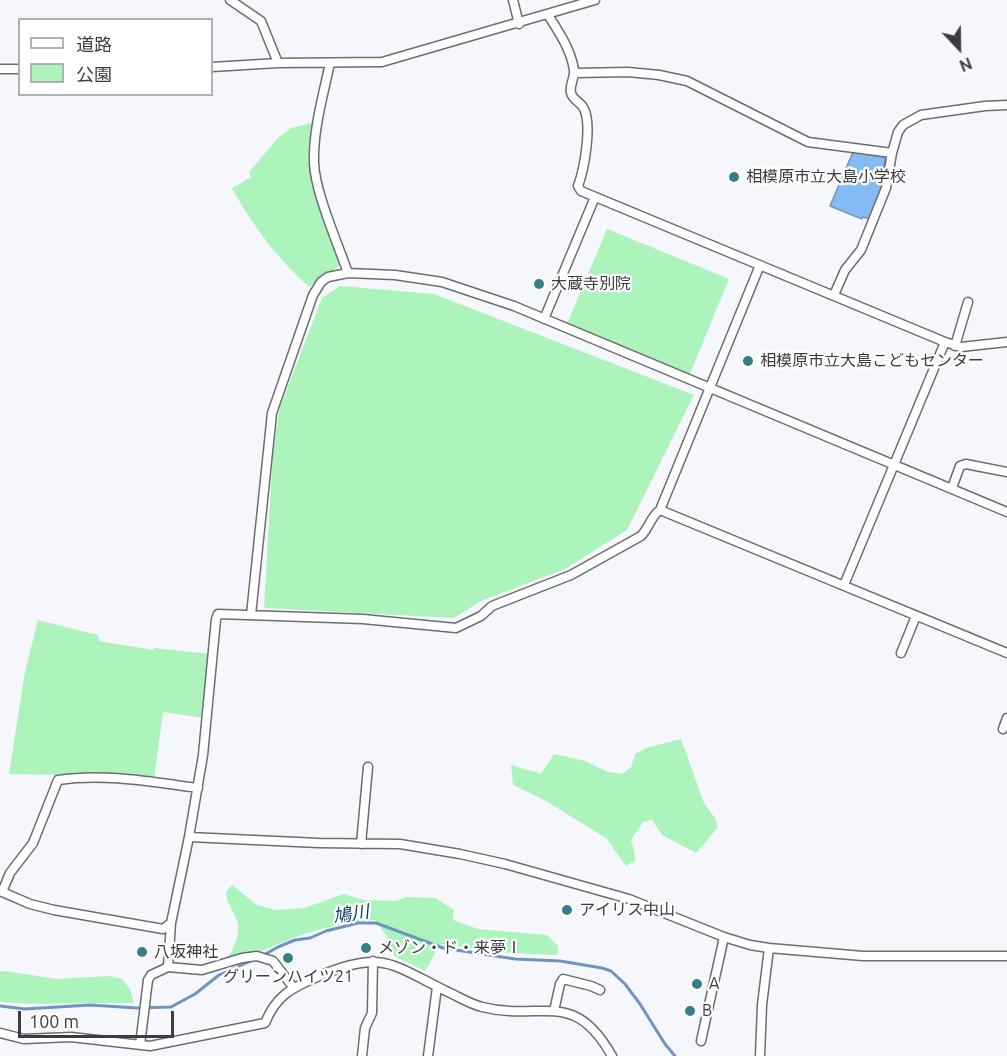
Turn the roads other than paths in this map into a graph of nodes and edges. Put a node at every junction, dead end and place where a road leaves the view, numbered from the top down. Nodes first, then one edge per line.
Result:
1 (230, 0) edge
2 (513, 0) edge
3 (595, 0) edge
4 (548, 15) junction
5 (519, 24) junction
6 (278, 63) junction
7 (330, 63) junction
8 (213, 67) edge
9 (0, 69) edge
10 (18, 69) edge
11 (575, 73) junction
12 (1007, 105) edge
13 (892, 153) junction
14 (595, 196) junction
15 (760, 265) junction
16 (348, 273) junction
17 (834, 295) junction
18 (968, 302) dead end
19 (544, 319) junction
20 (945, 342) junction
21 (1007, 342) edge
22 (956, 346) junction
23 (710, 387) junction
24 (894, 463) junction
25 (1007, 472) edge
26 (952, 488) junction
27 (660, 510) junction
28 (1007, 512) edge
29 (844, 585) junction
30 (251, 615) junction
31 (916, 616) junction
32 (901, 653) dead end
33 (1007, 653) edge
34 (1007, 718) edge
35 (1003, 729) dead end
36 (368, 767) dead end
37 (198, 788) junction
38 (189, 837) junction
39 (361, 844) junction
40 (1, 891) edge
41 (171, 923) junction
42 (724, 937) junction
43 (769, 948) junction
44 (1007, 956) edge
45 (373, 961) junction
46 (168, 967) junction
47 (293, 987) junction
48 (437, 987) junction
49 (600, 990) dead end
50 (554, 1011) junction
51 (0, 1034) edge
52 (701, 1041) dead end
53 (140, 1045) junction
54 (362, 1056) edge
55 (428, 1056) edge
56 (612, 1056) edge
57 (760, 1056) edge

1 - 6 street
2 - 5 street
3 - 4 street
4 - 5 street
4 - 11 street
5 - 7 street
6 - 7 street
6 - 8 street
7 - 16 street
9 - 10 street
11 - 13 street
11 - 14 street
12 - 13 street
13 - 17 street
14 - 15 street
14 - 19 street
15 - 17 street
15 - 23 street
16 - 19 street
16 - 30 street
17 - 20 street
18 - 22 street
19 - 23 street
20 - 22 street
20 - 24 street
21 - 22 street
23 - 24 street
23 - 27 street
24 - 26 street
24 - 29 street
25 - 26 street
26 - 28 street
27 - 29 street
27 - 30 street
29 - 31 street
30 - 37 street
31 - 32 street
31 - 33 street
34 - 35 street
36 - 39 street
37 - 38 street
37 - 40 street
38 - 39 street
38 - 41 street
39 - 42 street
40 - 41 street
41 - 46 street
42 - 43 street
42 - 52 street
43 - 44 street
43 - 57 street
45 - 47 street
45 - 48 street
45 - 54 street
46 - 47 street
46 - 53 street
47 - 53 street
48 - 50 street
48 - 55 street
49 - 50 street
50 - 56 street
51 - 53 street

